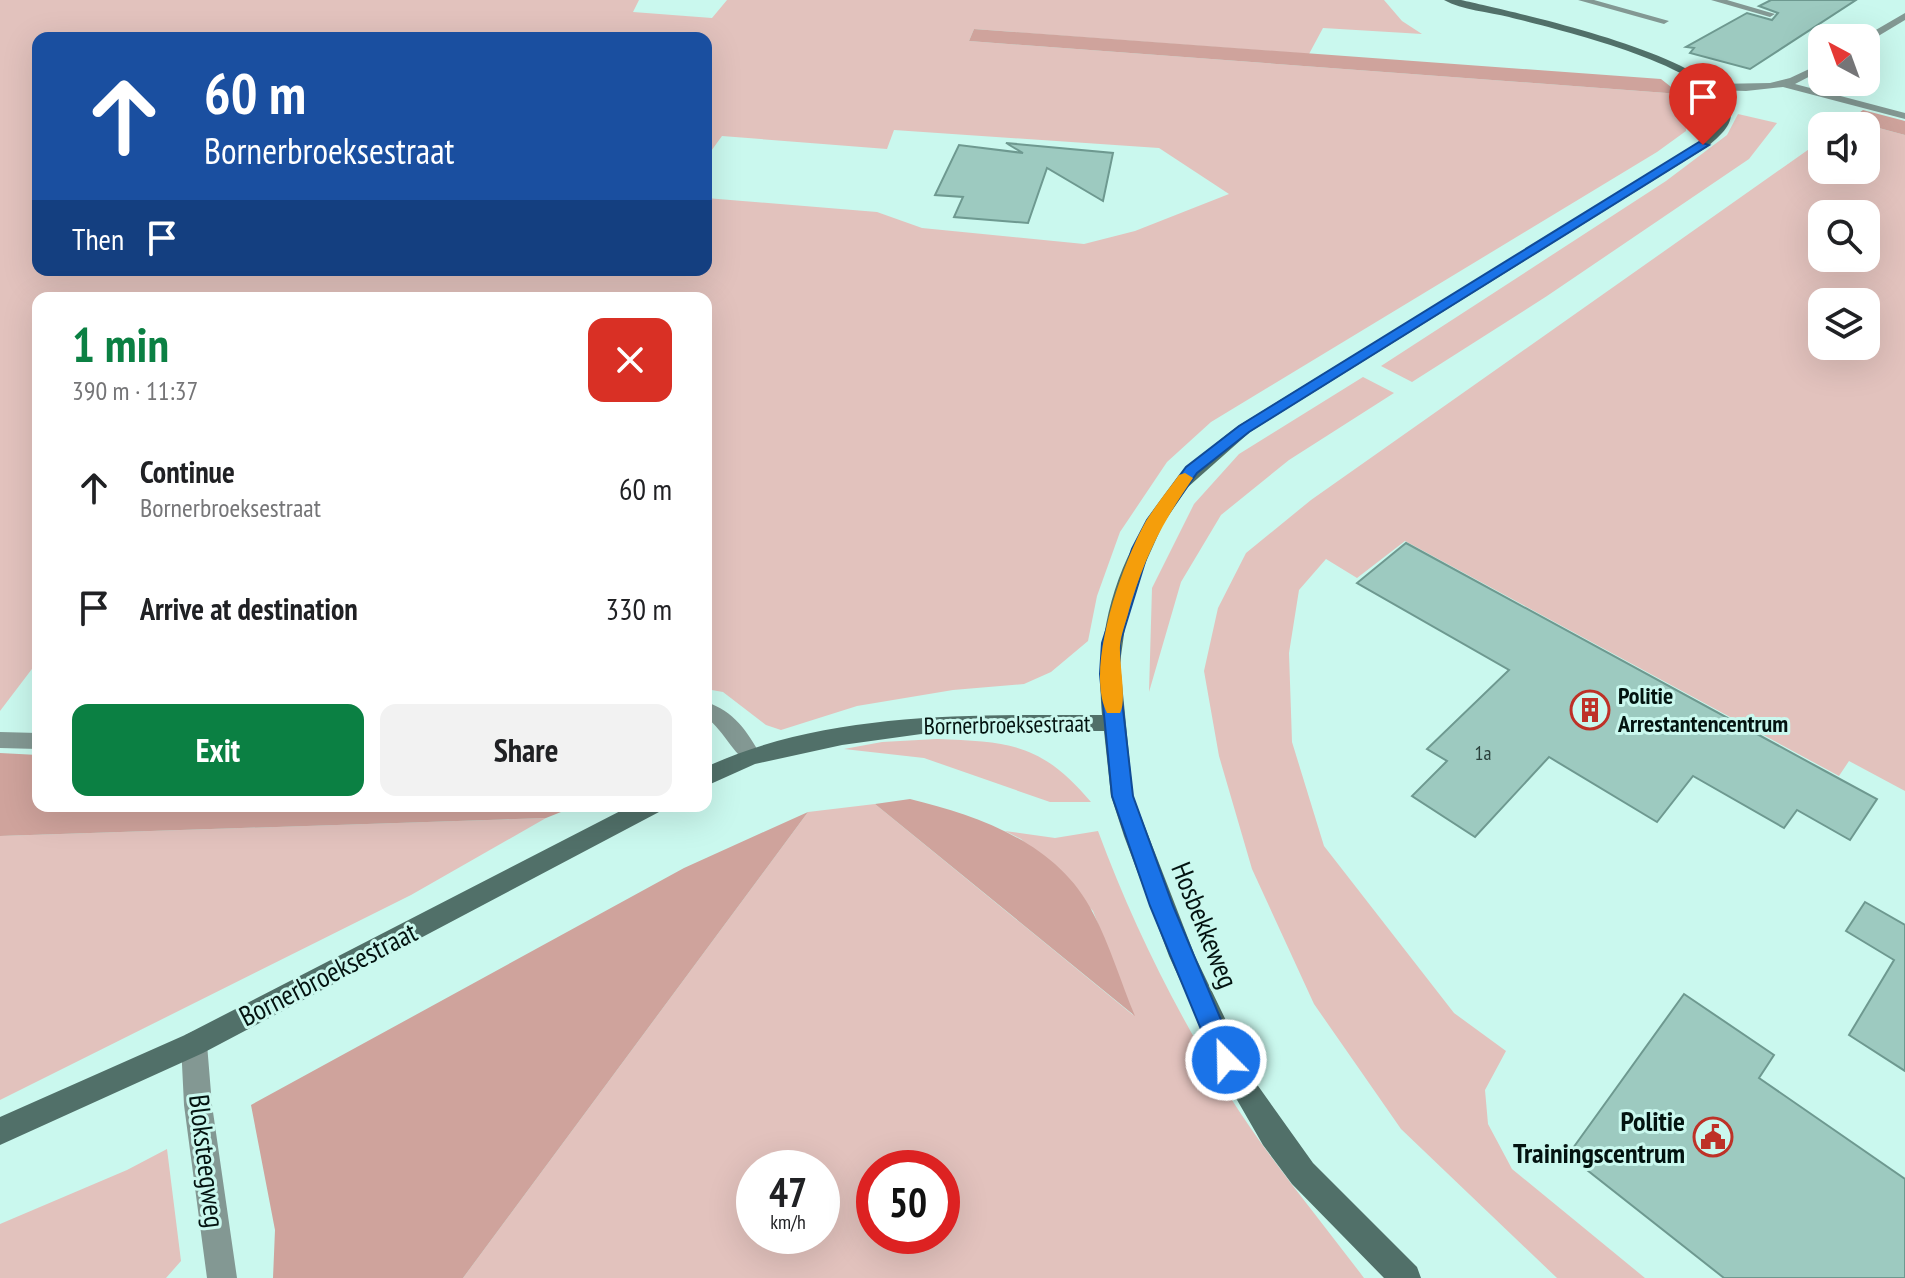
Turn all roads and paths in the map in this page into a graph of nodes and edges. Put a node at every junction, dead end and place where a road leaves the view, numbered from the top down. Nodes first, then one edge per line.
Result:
1 (1449, 0) edge
2 (1583, 0) edge
3 (1716, 0) edge
4 (1757, 0) edge
5 (1742, 7) junction
6 (1770, 14) dead end
7 (1905, 16) edge
8 (1664, 21) dead end
9 (1880, 31) edge
10 (1808, 74) edge
11 (1787, 85) junction
12 (1714, 87) junction
13 (1905, 116) edge
14 (712, 712) edge
15 (1115, 723) junction
16 (0, 740) edge
17 (32, 741) edge
18 (750, 756) junction
19 (712, 774) edge
20 (639, 812) edge
21 (194, 1044) junction
22 (0, 1131) edge
23 (222, 1278) edge
24 (1406, 1278) edge

1 - 12 main road
2 - 8 street
3 - 5 street
4 - 5 street
5 - 6 street
7 - 9 street
10 - 11 street
11 - 12 street
11 - 13 street
12 - 15 main road, Bornerbroeksestraat
14 - 18 street
15 - 18 main road, Bornerbroeksestraat
15 - 24 main road, Hosbekkeweg
16 - 17 street
18 - 19 main road, Bornerbroeksestraat
20 - 21 main road, Bornerbroeksestraat
21 - 22 main road, Bornerbroeksestraat
21 - 23 street, Bloksteegweg

